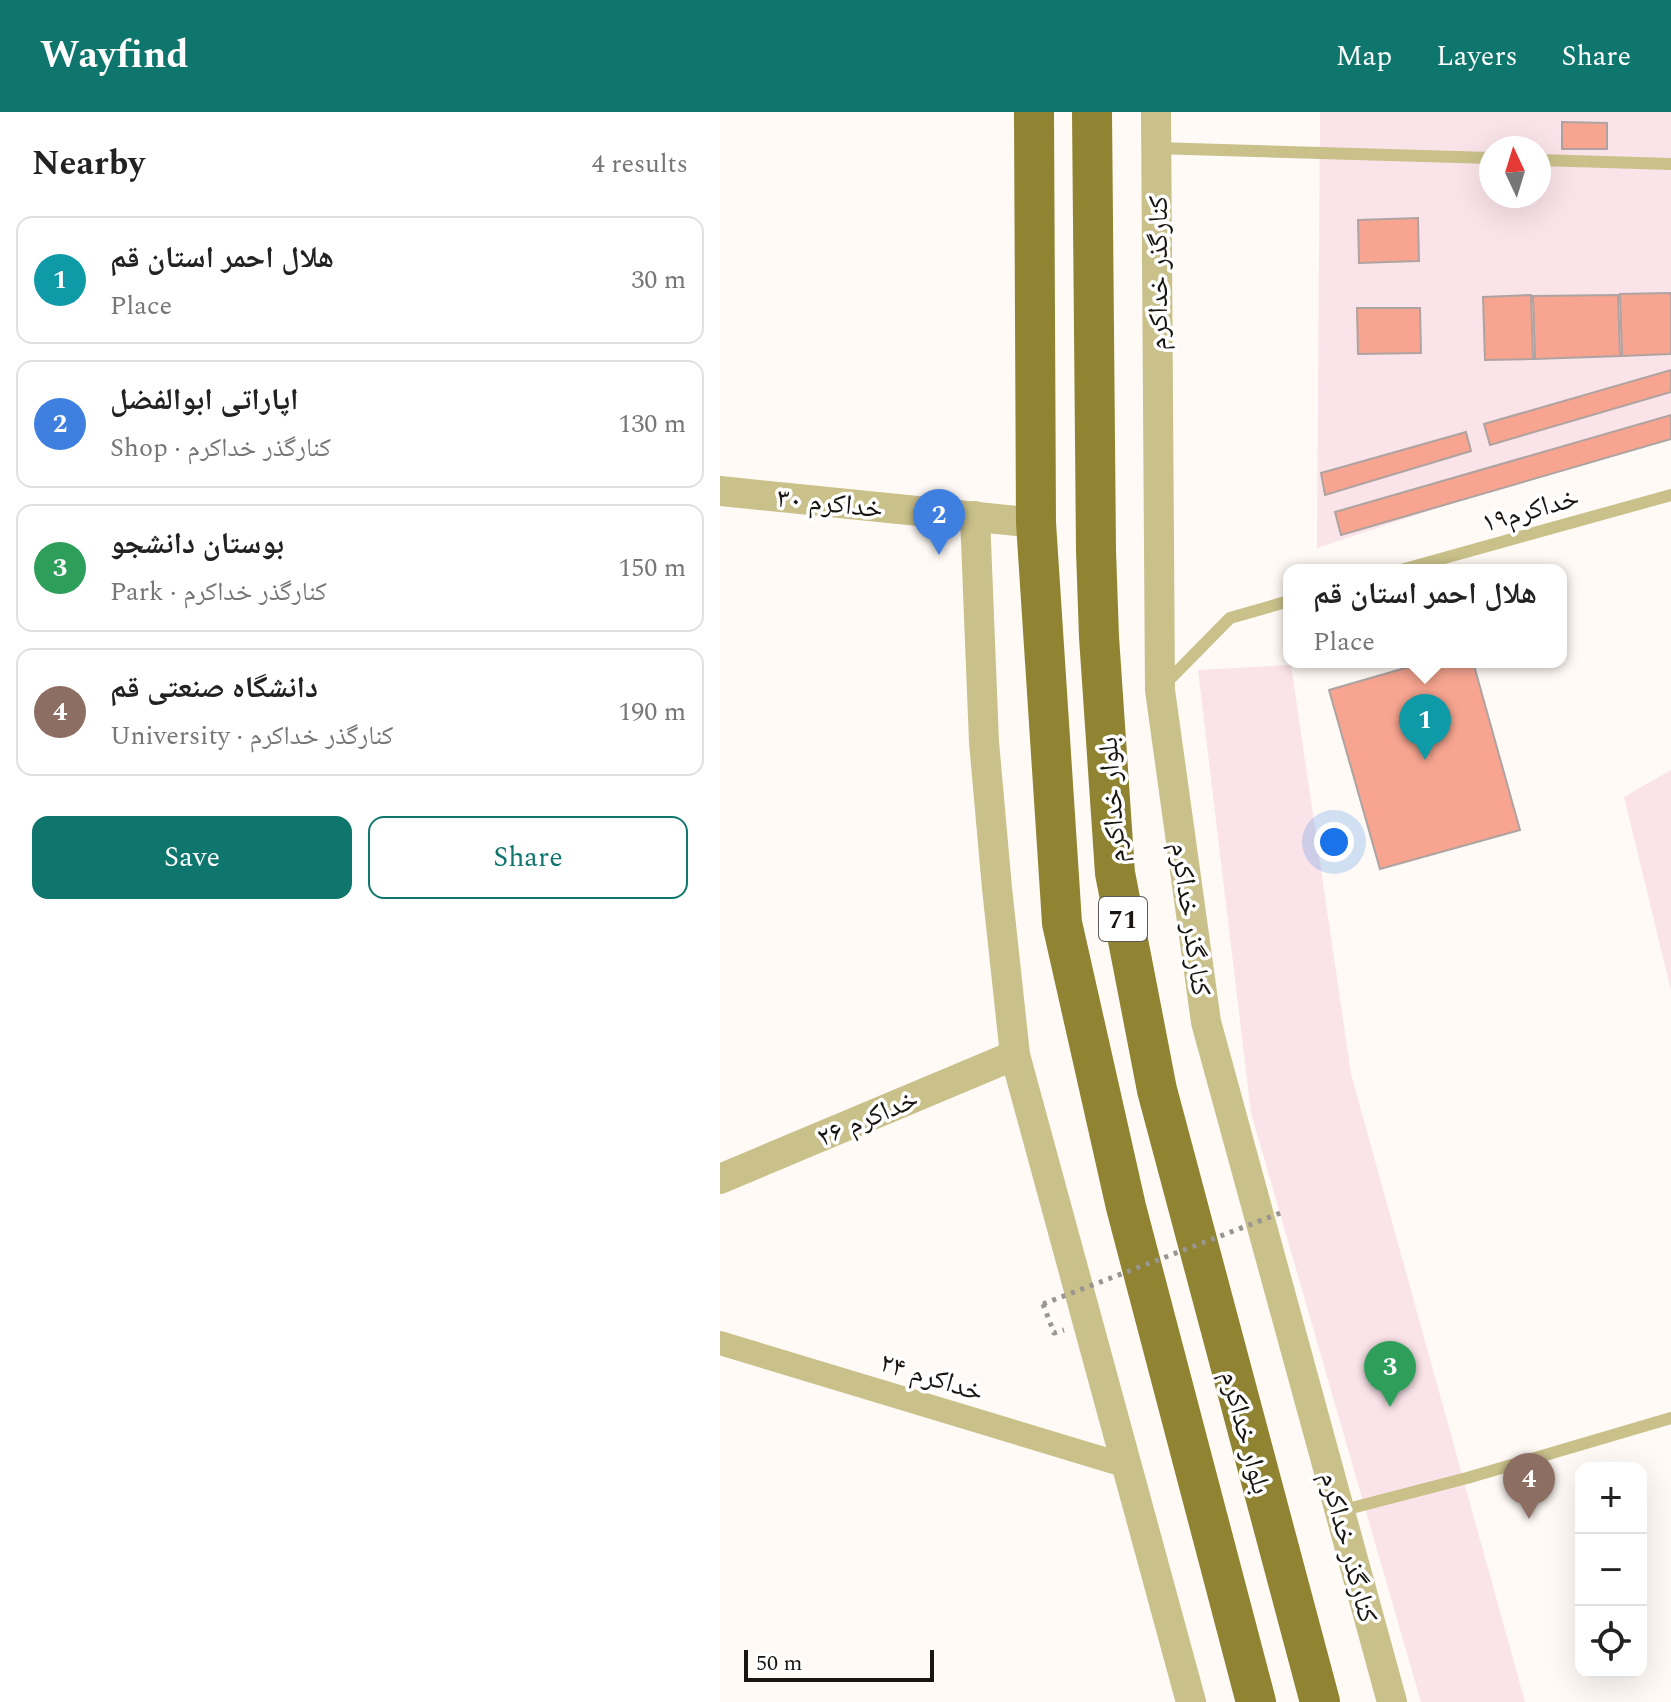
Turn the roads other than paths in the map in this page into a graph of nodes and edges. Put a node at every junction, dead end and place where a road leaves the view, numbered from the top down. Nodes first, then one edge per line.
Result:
1 (1034, 112) edge
2 (1092, 112) edge
3 (1156, 112) edge
4 (1156, 148) junction
5 (1479, 158) edge
6 (1551, 160) edge
7 (1671, 164) edge
8 (720, 491) edge
9 (1671, 495) edge
10 (975, 516) junction
11 (1036, 523) junction
12 (1423, 564) edge
13 (1283, 603) edge
14 (1160, 690) junction
15 (1015, 1055) junction
16 (720, 1179) edge
17 (720, 1343) edge
18 (1671, 1418) edge
19 (1127, 1466) junction
20 (1340, 1511) junction
21 (1191, 1702) edge
22 (1256, 1702) edge
23 (1320, 1702) edge
24 (1392, 1702) edge

1 - 11 highway, بلوار خداکرم / 71
2 - 23 highway, بلوار خداکرم / 71
3 - 4 street, کنارگذر خداکرم
4 - 5 lane
4 - 14 street, کنارگذر خداکرم
6 - 7 lane
8 - 10 street, خداکرم ۳۰
9 - 12 lane, ۱۹خداکرم
10 - 11 street, خداکرم ۳۰
10 - 15 street
11 - 22 highway, بلوار خداکرم / 71
13 - 14 lane
14 - 20 street, کنارگذر خداکرم
15 - 16 street, ۲۶ خداکرم
15 - 19 street
17 - 19 street, ۲۴ خداکرم
18 - 20 lane
19 - 21 street
20 - 24 street, کنارگذر خداکرم

